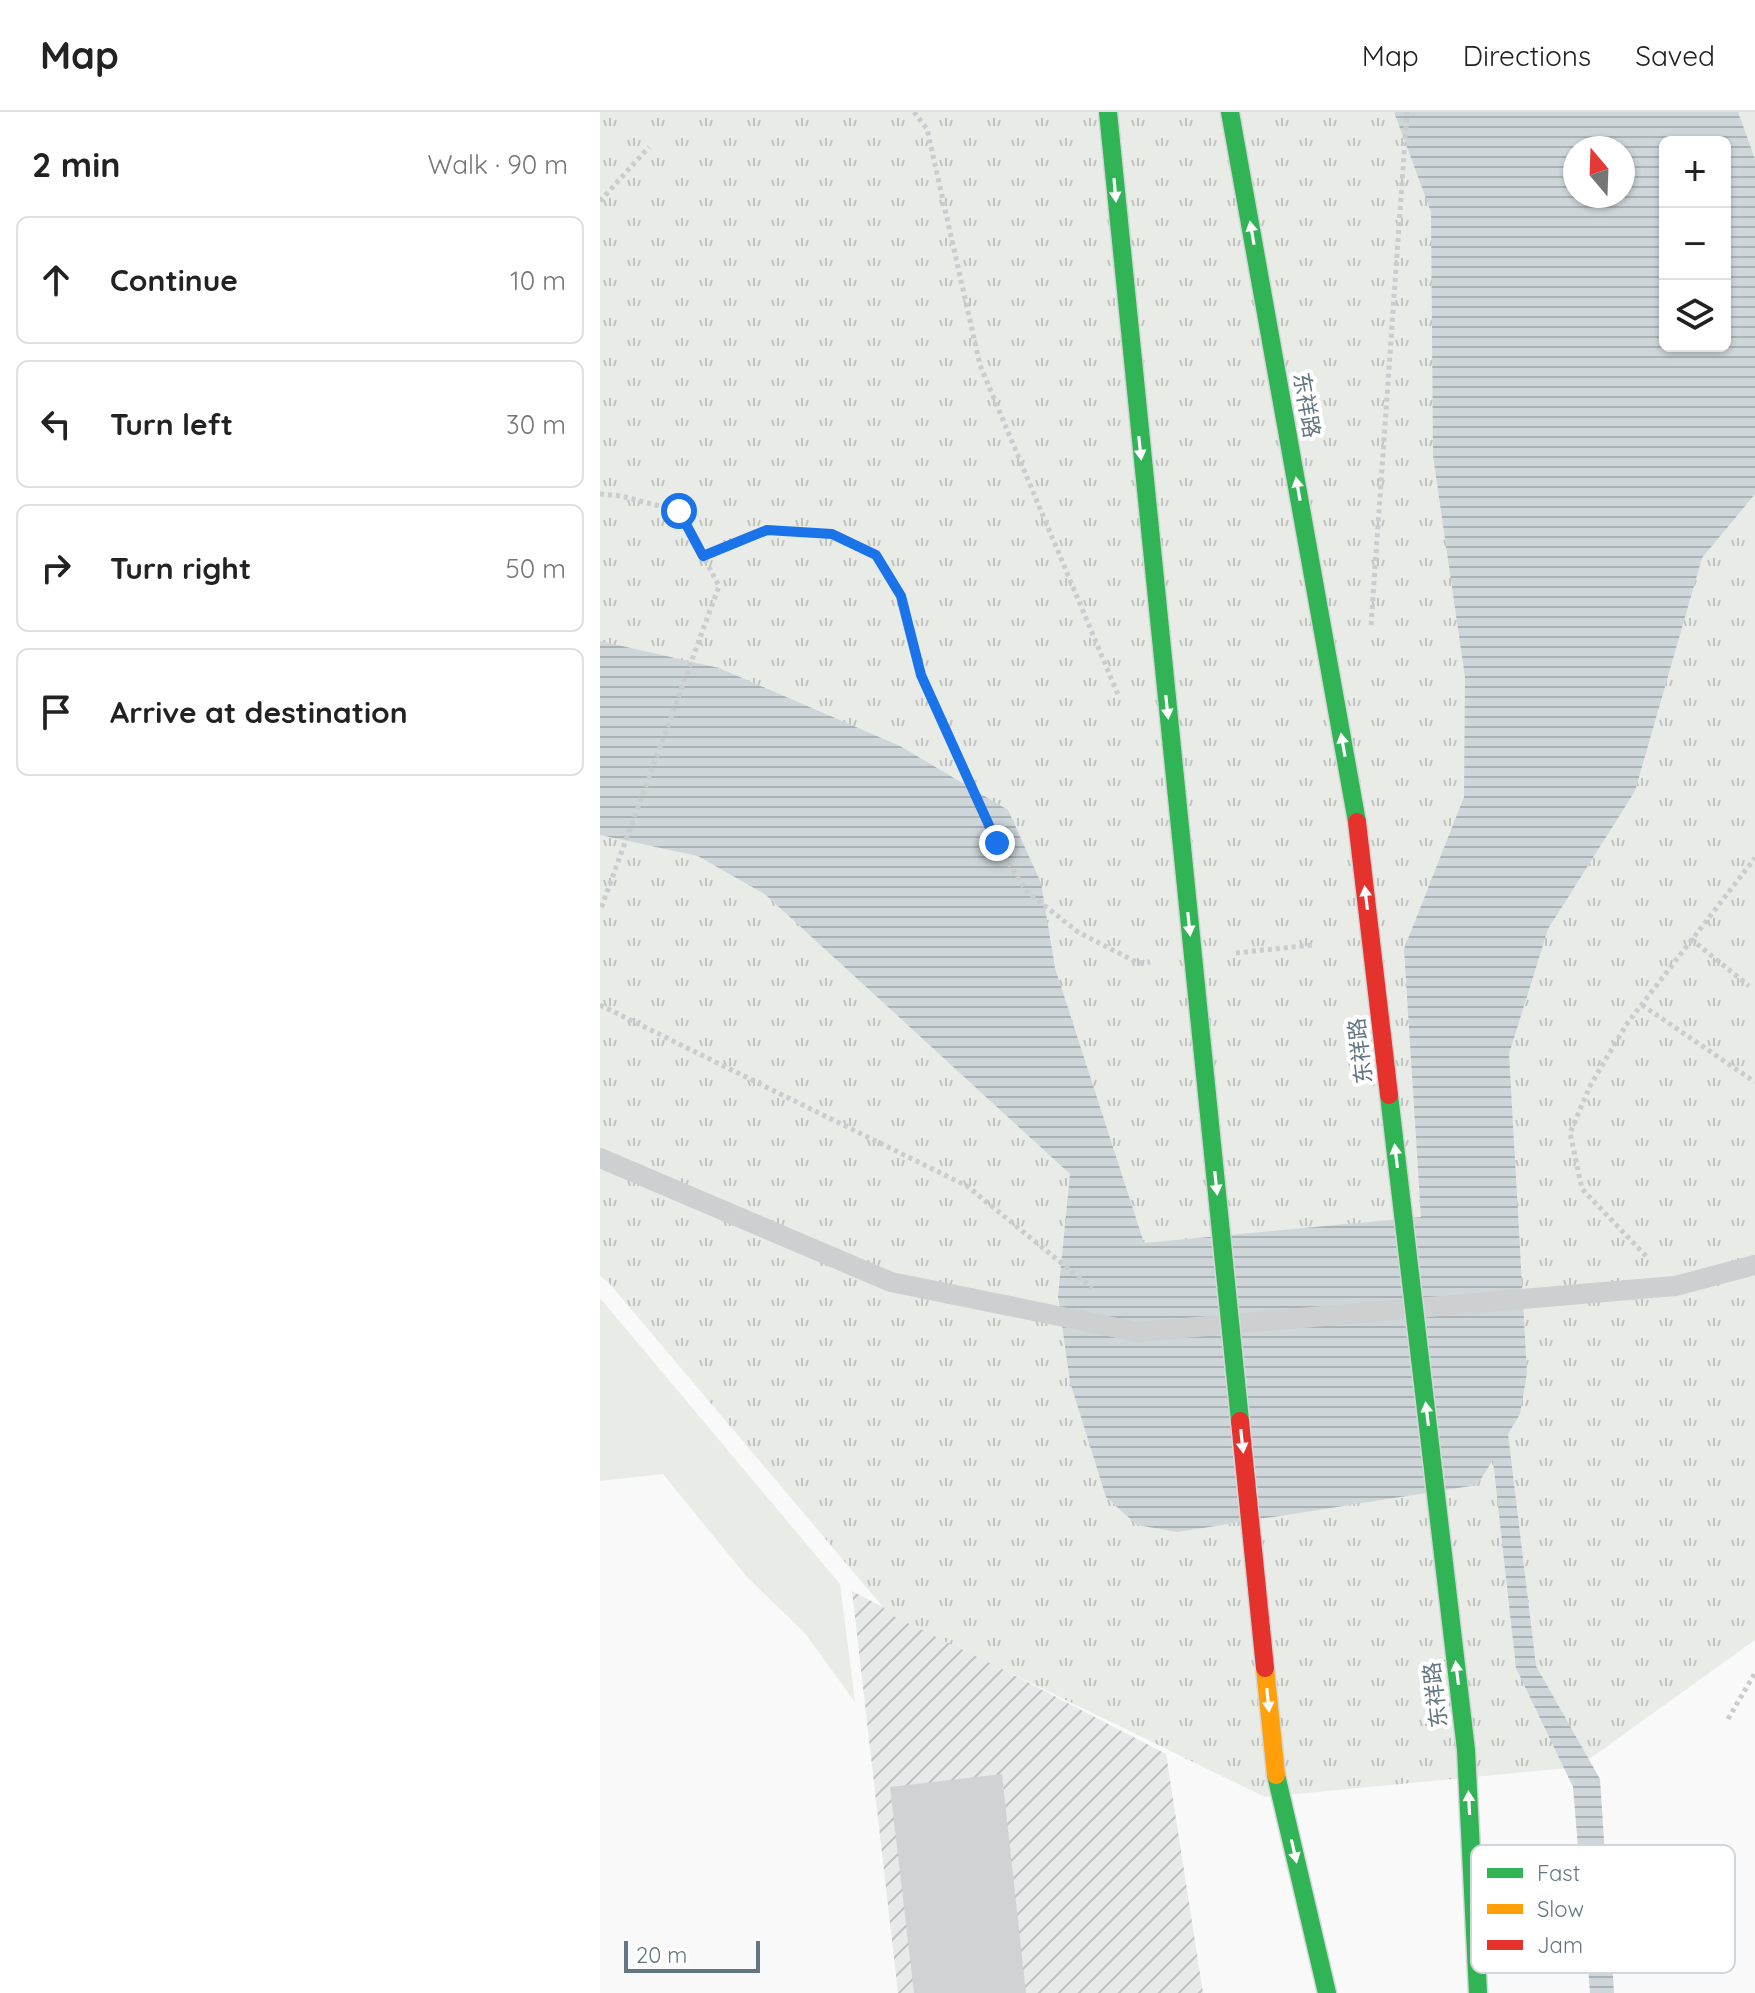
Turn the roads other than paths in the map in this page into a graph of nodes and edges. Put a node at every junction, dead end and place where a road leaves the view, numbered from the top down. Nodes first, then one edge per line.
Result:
1 (1108, 112) edge
2 (1230, 112) edge
3 (600, 1158) edge
4 (1755, 1265) edge
5 (1471, 1851) edge
6 (1477, 1973) edge
7 (1327, 1993) edge
8 (1478, 1993) edge

1 -> 7 main road, bridge
5 -> 2 main road, 东祥路, bridge
3 - 4 lane
8 -> 6 main road, 东祥路, bridge

